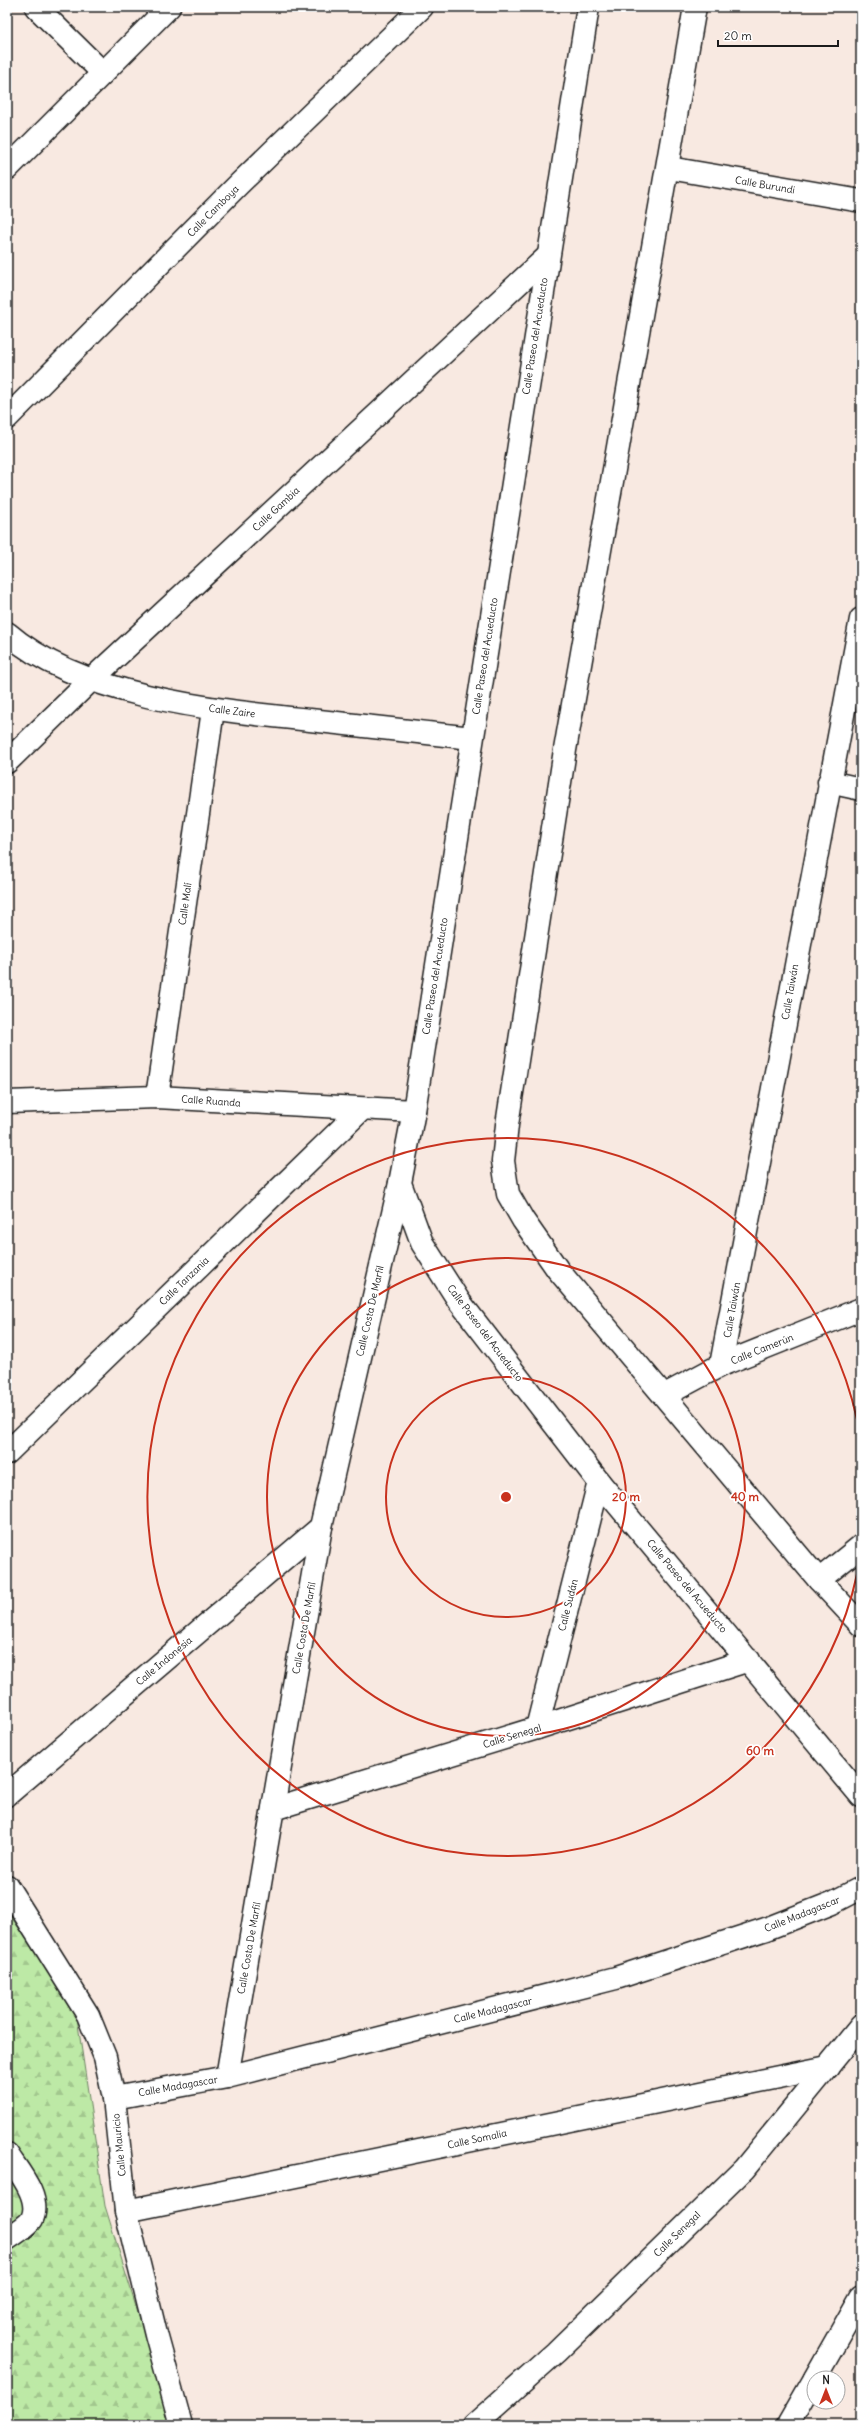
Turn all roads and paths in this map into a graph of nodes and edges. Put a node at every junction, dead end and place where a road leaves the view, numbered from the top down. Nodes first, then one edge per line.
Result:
1 (36, 7) edge
2 (169, 7) edge
3 (422, 7) edge
4 (588, 7) edge
5 (695, 7) edge
6 (103, 73) junction
7 (669, 168) junction
8 (7, 169) edge
9 (861, 201) edge
10 (547, 257) junction
11 (7, 418) edge
12 (861, 619) edge
13 (7, 633) edge
14 (90, 681) junction
15 (213, 710) junction
16 (472, 738) junction
17 (7, 762) edge
18 (829, 782) junction
19 (861, 789) edge
20 (158, 1097) junction
21 (12, 1107) edge
22 (361, 1110) junction
23 (414, 1111) junction
24 (400, 1183) junction
25 (861, 1309) edge
26 (721, 1365) junction
27 (665, 1395) junction
28 (7, 1453) edge
29 (599, 1482) junction
30 (322, 1527) junction
31 (861, 1546) edge
32 (819, 1580) junction
33 (861, 1625) edge
34 (749, 1660) junction
35 (537, 1728) junction
36 (7, 1795) edge
37 (861, 1796) edge
38 (273, 1809) junction
39 (7, 1886) edge
40 (861, 1888) edge
41 (861, 2026) edge
42 (828, 2066) junction
43 (227, 2077) junction
44 (114, 2098) junction
45 (7, 2154) edge
46 (126, 2211) junction
47 (7, 2239) edge
48 (861, 2297) edge
49 (820, 2370) edge
50 (806, 2394) edge
51 (181, 2425) edge
52 (474, 2425) edge
53 (788, 2425) edge

1 - 6 street
2 - 6 street
3 - 11 street, Calle Camboya
4 - 10 street, Calle Paseo del Acueducto
5 - 7 street
6 - 8 street
7 - 9 street, Calle Burundi
7 - 27 street
10 - 14 street, Calle Gambia
10 - 16 street, Calle Paseo del Acueducto
12 - 18 street, Calle Taiwán
13 - 14 street, Calle Zaire
14 - 15 street, Calle Zaire
14 - 17 street, Calle Gambia
15 - 16 street, Calle Zaire
15 - 20 street, Calle Malí
16 - 23 street, Calle Paseo del Acueducto
18 - 19 street
18 - 26 street, Calle Taiwán
20 - 21 street, Calle Ruanda
20 - 22 street, Calle Ruanda
22 - 23 street, Calle Ruanda
22 - 28 street, Calle Tanzania
23 - 24 street, Calle Paseo del Acueducto
24 - 29 street, Calle Paseo del Acueducto
24 - 30 street, Calle Costa De Marfil
25 - 26 street, Calle Camerún
26 - 27 street, Calle Camerún
27 - 32 street
29 - 34 street, Calle Paseo del Acueducto
29 - 35 street, Calle Sudán
30 - 36 street, Calle Indonesia
30 - 38 street, Calle Costa De Marfil
31 - 32 street
32 - 33 street
34 - 35 street, Calle Senegal
34 - 37 street, Calle Paseo del Acueducto
35 - 38 street, Calle Senegal
38 - 43 street, Calle Costa De Marfil
39 - 44 street, Calle Mauricio
40 - 43 street, Calle Madagascar
41 - 42 street, Calle Senegal
42 - 46 street, Calle Somalia
42 - 52 street, Calle Senegal
43 - 44 street, Calle Madagascar
44 - 46 street, Calle Mauricio
45 - 47 street
46 - 51 street, Calle Mauricio
48 - 49 street
50 - 53 street

